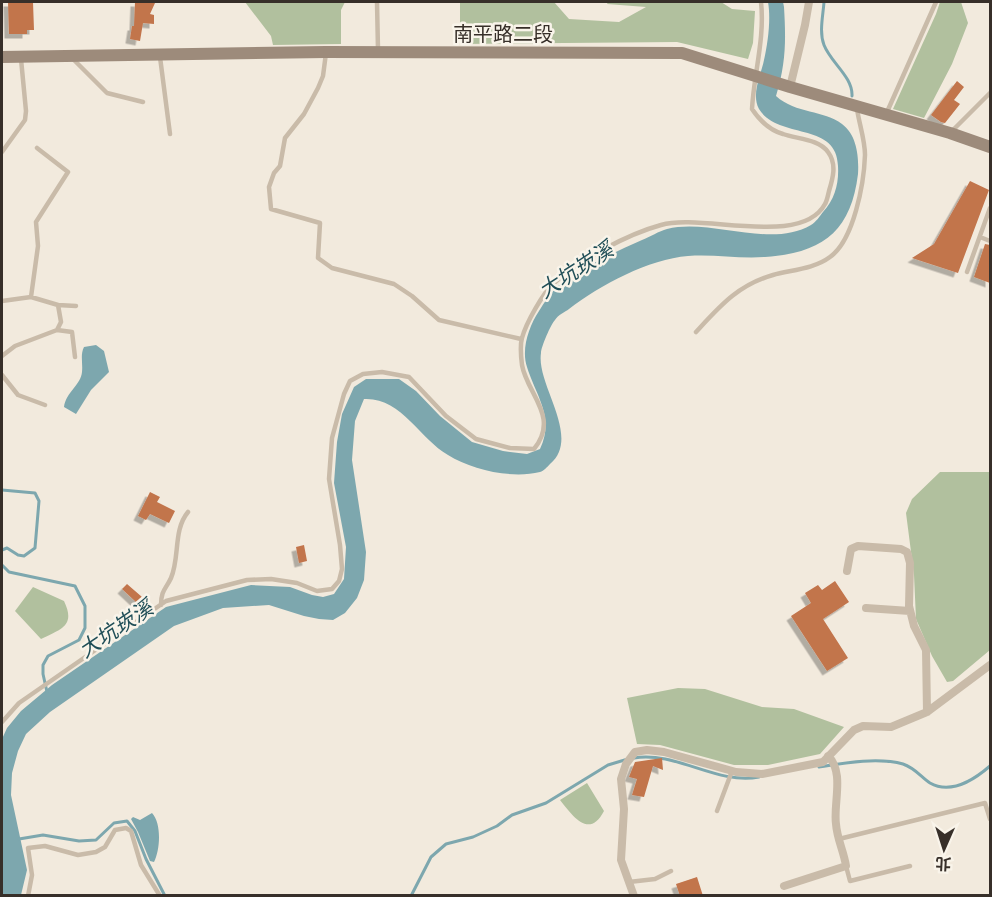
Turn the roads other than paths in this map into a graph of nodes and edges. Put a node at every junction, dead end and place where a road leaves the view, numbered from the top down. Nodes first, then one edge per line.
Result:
1 (377, 2) edge
2 (761, 2) edge
3 (809, 2) edge
4 (936, 2) edge
5 (326, 51) junction
6 (378, 52) junction
7 (160, 54) junction
8 (20, 56) junction
9 (70, 56) junction
10 (2, 57) edge
11 (756, 75) junction
12 (786, 86) junction
13 (990, 93) edge
14 (143, 102) dead end
15 (856, 106) junction
16 (886, 115) junction
17 (950, 133) junction
18 (170, 134) dead end
19 (990, 147) edge
20 (37, 148) dead end
21 (2, 152) edge
22 (990, 208) edge
23 (980, 237) junction
24 (990, 241) edge
25 (967, 272) dead end
26 (31, 297) junction
27 (2, 301) edge
28 (58, 305) junction
29 (76, 306) dead end
30 (57, 330) junction
31 (696, 332) dead end
32 (521, 339) junction
33 (2, 356) edge
34 (75, 357) dead end
35 (2, 375) edge
36 (45, 405) dead end
37 (188, 512) dead end
38 (846, 571) dead end
39 (161, 605) junction
40 (866, 608) dead end
41 (910, 611) junction
42 (990, 665) edge
43 (927, 712) junction
44 (2, 721) edge
45 (830, 758) junction
46 (732, 771) junction
47 (717, 811) dead end
48 (990, 819) edge
49 (839, 839) junction
50 (846, 866) junction
51 (910, 866) dead end
52 (671, 871) dead end
53 (629, 882) junction
54 (784, 886) dead end
55 (28, 896) edge
56 (160, 896) edge
57 (634, 896) edge

1 - 6 lane
2 - 11 lane
3 - 12 street
4 - 16 lane
5 - 6 street, 南平路二段
5 - 7 street, 南平路二段
5 - 32 lane
6 - 11 street, 南平路二段
7 - 9 street, 南平路二段
7 - 18 lane
8 - 9 street, 南平路二段
8 - 10 street, 南平路二段
8 - 21 lane
9 - 14 lane
11 - 12 street, 南平路二段
11 - 32 lane
12 - 15 street, 南平路二段
13 - 17 lane
15 - 16 street, 南平路二段
15 - 31 lane
16 - 17 street, 南平路二段
17 - 19 street, 南平路二段
20 - 26 lane
22 - 23 lane
23 - 24 lane
23 - 25 lane
26 - 27 lane
26 - 28 lane
28 - 29 lane
28 - 30 lane
30 - 33 lane
30 - 34 lane
32 - 39 lane
35 - 36 lane
37 - 39 lane
38 - 41 street
39 - 44 lane
40 - 41 street
41 - 43 street
42 - 43 street
43 - 45 street
45 - 46 street
45 - 49 street
46 - 47 lane
46 - 53 street
48 - 49 lane
49 - 50 street
50 - 51 lane
50 - 54 street
52 - 53 lane
53 - 57 street
55 - 56 lane

